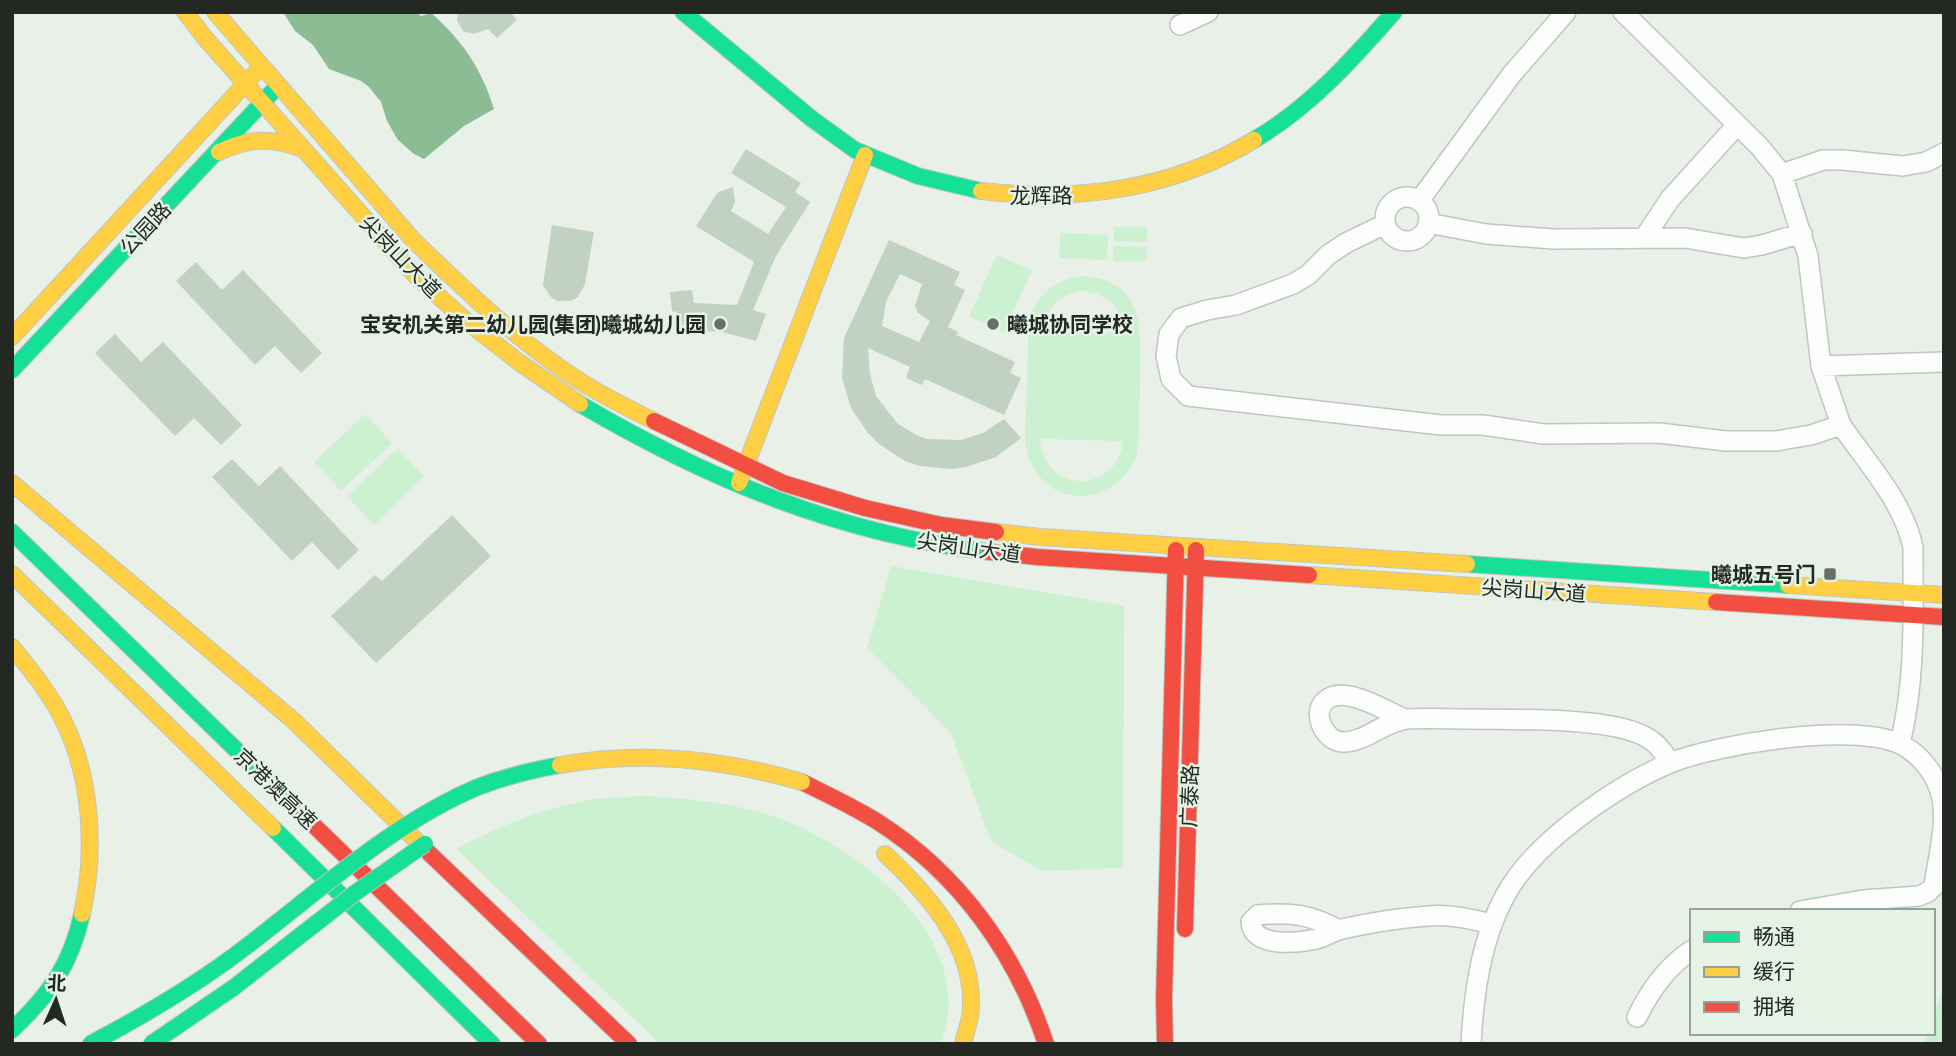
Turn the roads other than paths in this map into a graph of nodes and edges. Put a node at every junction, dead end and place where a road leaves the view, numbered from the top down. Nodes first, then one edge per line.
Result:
1 (185, 12) edge
2 (215, 12) edge
3 (683, 12) edge
4 (1208, 12) edge
5 (1394, 12) edge
6 (1566, 12) edge
7 (1623, 12) edge
8 (1180, 25) dead end
9 (205, 38) junction
10 (262, 66) junction
11 (215, 71) dead end
12 (246, 83) junction
13 (279, 86) junction
14 (215, 95) dead end
15 (263, 102) junction
16 (207, 125) junction
17 (1737, 125) junction
18 (304, 149) junction
19 (1944, 153) edge
20 (213, 155) junction
21 (865, 155) junction
22 (1783, 174) junction
23 (1419, 201) junction
24 (1428, 223) junction
25 (1385, 224) junction
26 (1801, 233) junction
27 (1644, 238) junction
28 (12, 337) edge
29 (1944, 362) edge
30 (1821, 366) junction
31 (12, 370) edge
32 (1841, 425) junction
33 (746, 467) junction
34 (12, 483) edge
35 (738, 487) junction
36 (12, 532) edge
37 (1176, 547) junction
38 (1196, 548) junction
39 (1175, 567) junction
40 (1196, 568) junction
41 (12, 574) edge
42 (1913, 593) junction
43 (1944, 595) edge
44 (1914, 614) junction
45 (1944, 617) edge
46 (12, 647) edge
47 (1404, 719) dead end
48 (1900, 744) junction
49 (1670, 763) junction
50 (435, 837) dead end
51 (871, 845) dead end
52 (1811, 909) edge
53 (1492, 924) junction
54 (1339, 930) dead end
55 (1185, 944) dead end
56 (1690, 952) edge
57 (1637, 1017) dead end
58 (12, 1030) edge
59 (90, 1044) edge
60 (151, 1044) edge
61 (492, 1044) edge
62 (539, 1044) edge
63 (629, 1044) edge
64 (963, 1044) edge
65 (1046, 1044) edge
66 (1165, 1044) edge
67 (1471, 1044) edge

1 - 9 main road, 尖岗山大道
2 - 10 main road, 尖岗山大道
3 - 21 main road, 龙辉路
4 - 8 street
5 - 21 main road, 龙辉路
6 - 23 street
7 - 17 street
9 - 11 main road
9 - 12 main road, 尖岗山大道
10 - 12 main road, 公园路
10 - 13 main road, 尖岗山大道
12 - 15 main road, 尖岗山大道
12 - 16 main road, 公园路
13 - 15 main road, 公园路
13 - 33 main road, 尖岗山大道
14 - 16 main road
15 - 18 main road, 尖岗山大道
15 - 20 main road, 公园路
16 - 28 main road, 公园路
17 - 22 street
17 - 27 street
18 - 20 main road
18 - 35 main road, 尖岗山大道
19 - 22 street
20 - 31 main road, 公园路
21 - 33 main road
22 - 26 street
23 - 24 street
23 - 25 street
24 - 25 street
24 - 27 street
25 - 32 street
26 - 27 street
26 - 30 street
29 - 30 street
30 - 32 street
32 - 42 street
33 - 35 main road
33 - 37 main road, 尖岗山大道
34 - 63 main road
35 - 39 main road, 尖岗山大道
36 - 62 main road, 京港澳高速
37 - 38 main road, 尖岗山大道
37 - 39 main road, 广泰路
38 - 40 main road, 广泰路
38 - 42 main road, 尖岗山大道
39 - 40 main road, 尖岗山大道
39 - 66 main road, 广泰路
40 - 44 main road, 尖岗山大道
40 - 55 main road, 广泰路
41 - 61 main road, 京港澳高速
42 - 43 main road, 尖岗山大道
42 - 44 street
44 - 45 main road, 尖岗山大道
44 - 48 street
46 - 58 main road
47 - 49 street
48 - 49 street
48 - 52 street
49 - 53 street
50 - 60 main road, bridge
51 - 64 main road
53 - 54 street
53 - 67 street
56 - 57 street
59 - 65 main road, bridge

